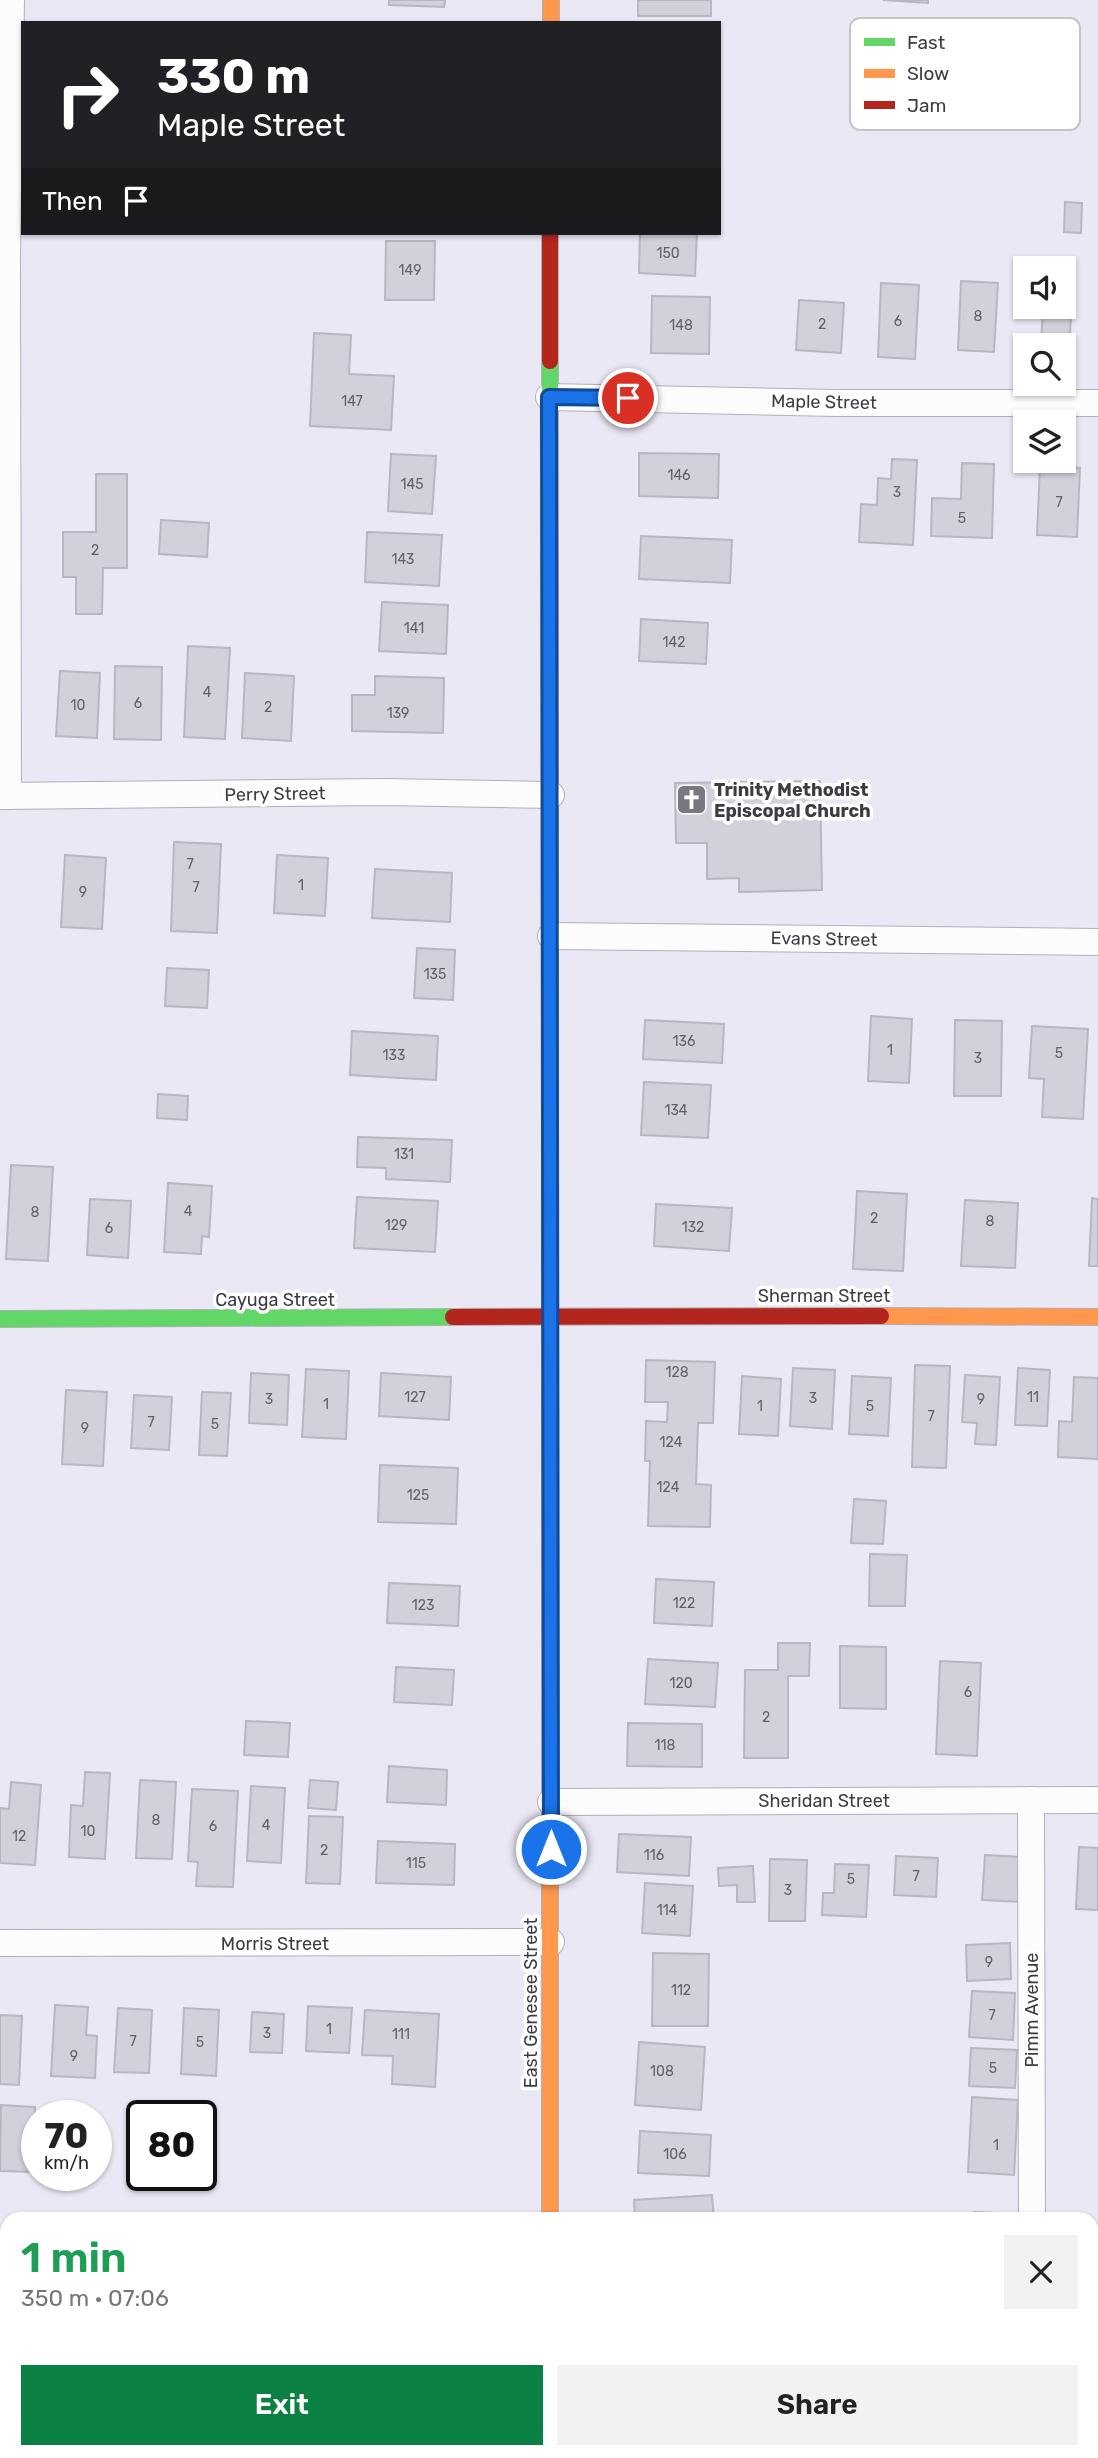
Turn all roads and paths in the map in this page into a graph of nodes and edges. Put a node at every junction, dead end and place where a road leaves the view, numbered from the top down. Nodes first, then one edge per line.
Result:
1 (11, 0) edge
2 (551, 0) edge
3 (551, 21) edge
4 (550, 235) edge
5 (549, 397) junction
6 (1098, 403) edge
7 (551, 794) junction
8 (4, 796) edge
9 (551, 936) junction
10 (1098, 942) edge
11 (1098, 1317) edge
12 (550, 1318) junction
13 (0, 1319) edge
14 (1031, 1800) junction
15 (1098, 1800) edge
16 (551, 1802) junction
17 (0, 1942) edge
18 (551, 1942) junction
19 (550, 2212) edge
20 (1032, 2212) edge

1 - 8 street
2 - 3 main road
4 - 5 main road, East Genesee Street
5 - 6 street, Maple Street
5 - 7 main road, East Genesee Street
7 - 8 street, Perry Street
7 - 9 main road, East Genesee Street
9 - 10 street, Evans Street
9 - 12 main road, East Genesee Street
11 - 12 main road, Sherman Street
12 - 13 main road, Cayuga Street
12 - 16 main road, East Genesee Street
14 - 15 street, Sheridan Street
14 - 16 street, Sheridan Street
14 - 20 street, Pimm Avenue
16 - 18 main road, East Genesee Street
17 - 18 street, Morris Street
18 - 19 main road, East Genesee Street

